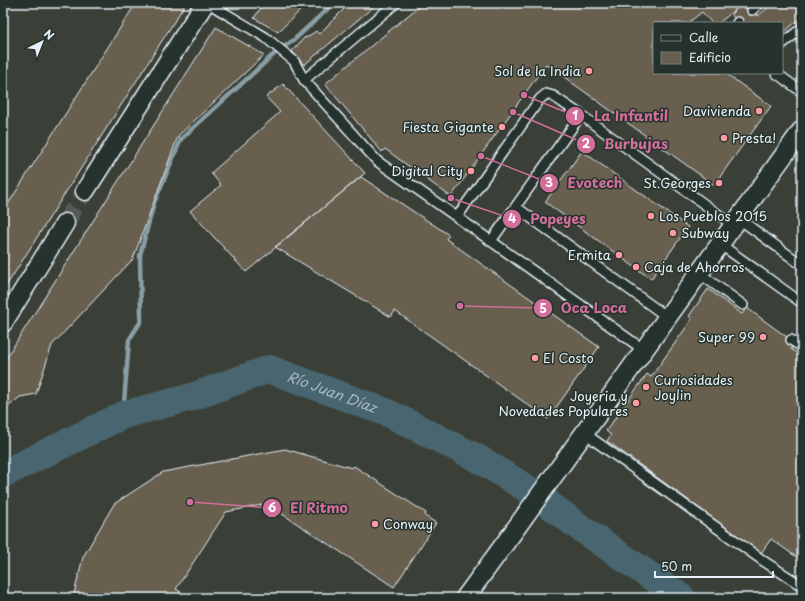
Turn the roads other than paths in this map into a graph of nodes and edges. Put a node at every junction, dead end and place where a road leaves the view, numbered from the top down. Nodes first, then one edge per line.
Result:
1 (204, 3) edge
2 (208, 3) edge
3 (396, 3) edge
4 (760, 3) edge
5 (752, 10) dead end
6 (802, 28) edge
7 (783, 43) edge
8 (777, 74) edge
9 (304, 80) junction
10 (802, 92) edge
11 (581, 115) junction
12 (802, 130) edge
13 (85, 191) tunnel mouth
14 (516, 207) junction
15 (457, 217) junction
16 (736, 222) junction
17 (65, 224) tunnel mouth
18 (491, 241) junction
19 (720, 244) junction
20 (802, 265) edge
21 (699, 273) junction
22 (802, 303) edge
23 (743, 305) dead end
24 (667, 317) junction
25 (3, 323) edge
26 (791, 340) dead end
27 (802, 347) edge
28 (644, 350) junction
29 (579, 440) junction
30 (802, 586) edge
31 (465, 598) edge

1 - 13 street
2 - 9 lane
3 - 9 lane
4 - 5 lane
6 - 7 lane
8 - 10 lane
9 - 15 lane
11 - 14 lane
11 - 15 lane
11 - 16 lane
12 - 16 street
14 - 18 lane
14 - 24 lane
15 - 18 lane
16 - 19 street
16 - 20 lane
17 - 25 street
18 - 28 lane
19 - 21 street
19 - 22 lane
21 - 23 lane
21 - 24 street
24 - 28 street
26 - 27 lane
28 - 29 street
29 - 30 lane
29 - 31 street

